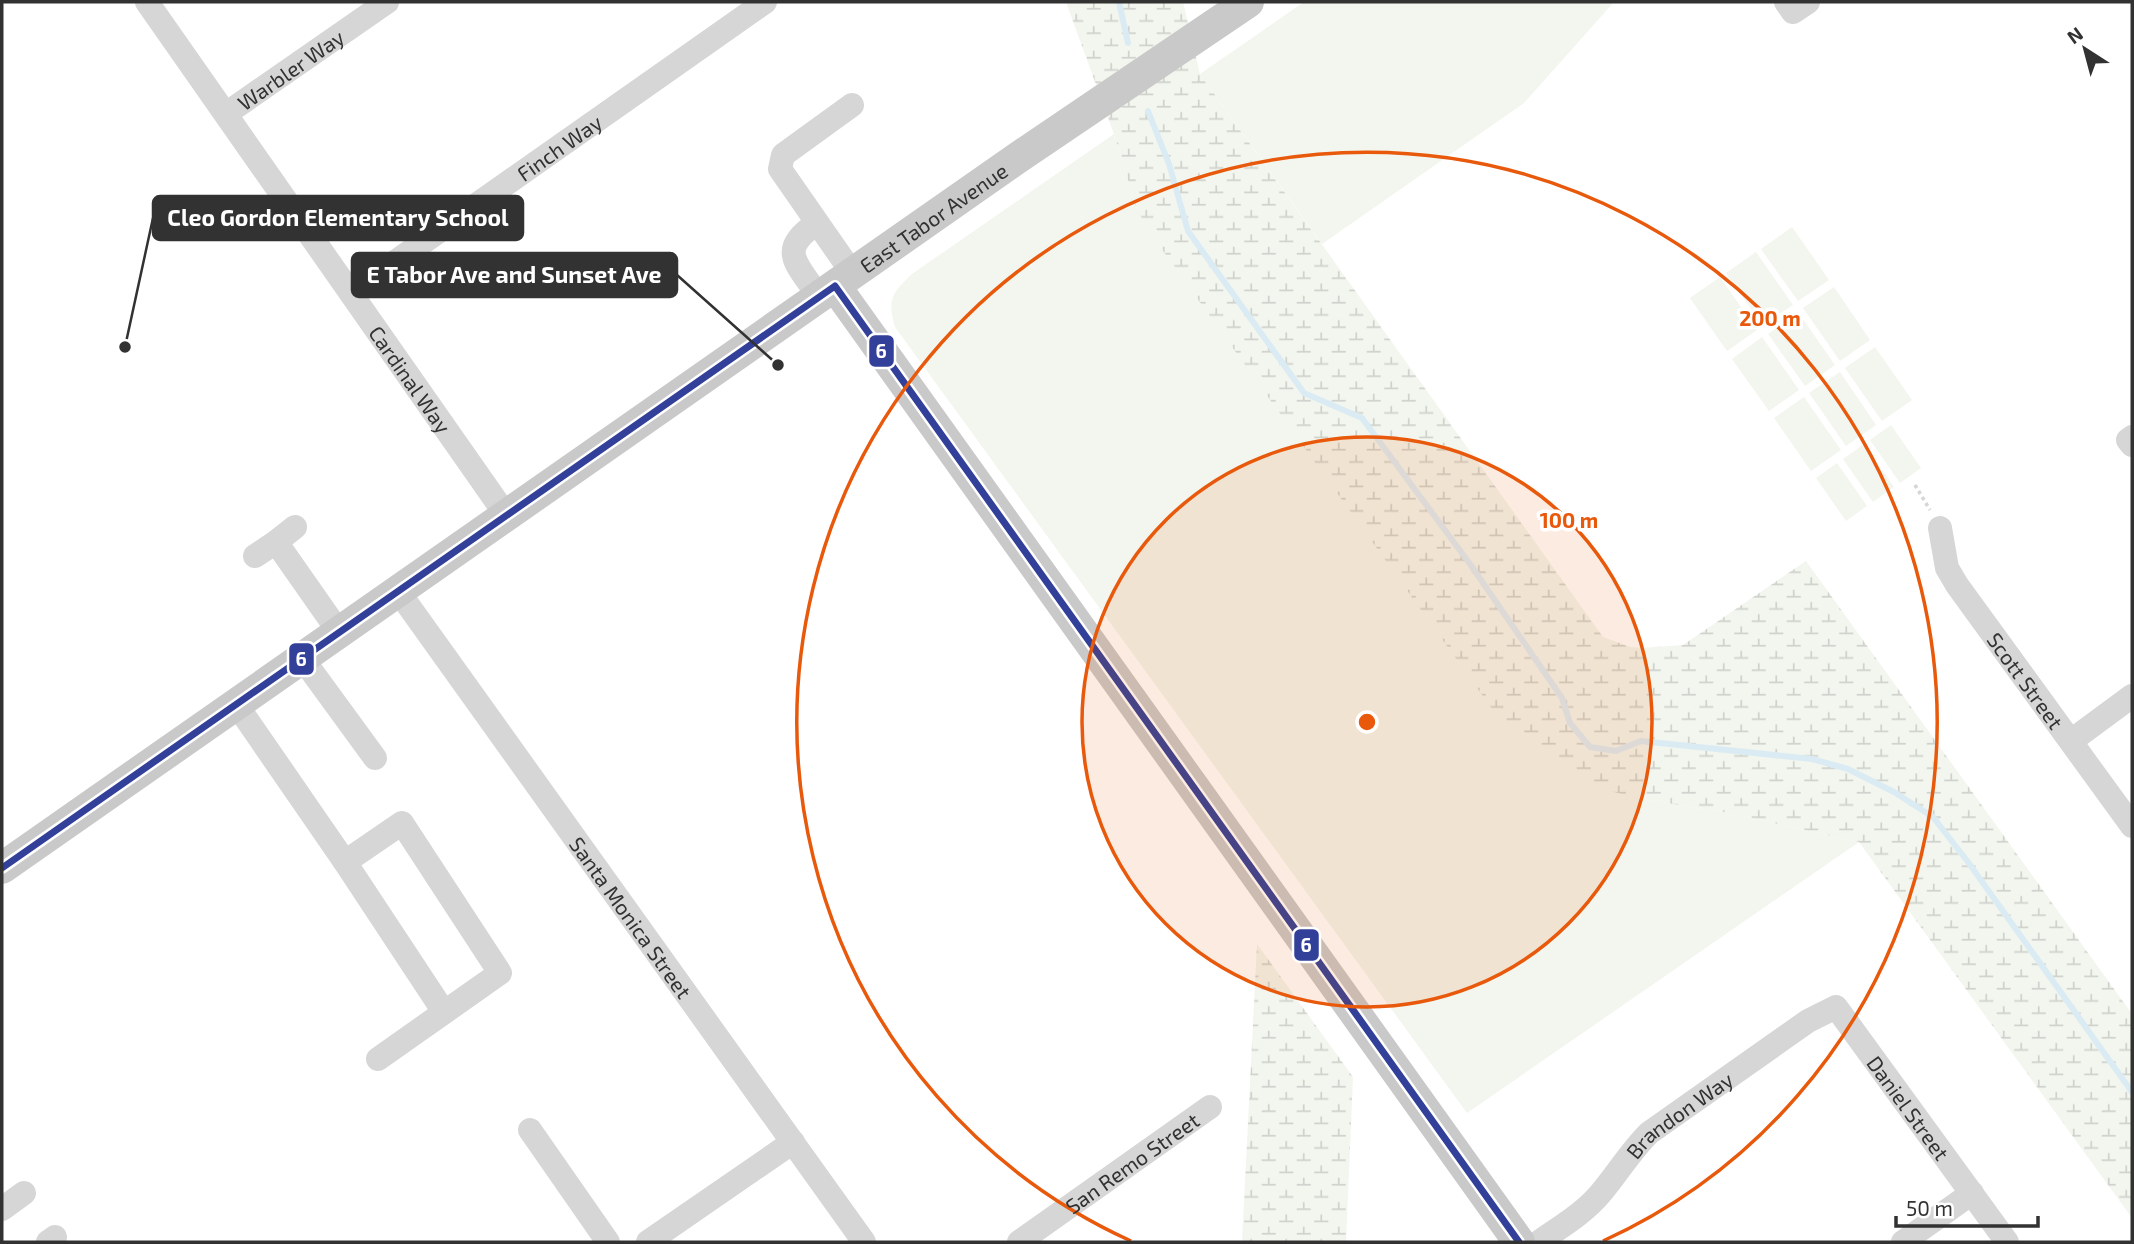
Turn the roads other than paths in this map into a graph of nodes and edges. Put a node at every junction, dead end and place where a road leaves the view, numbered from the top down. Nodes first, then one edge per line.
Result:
1 (147, 2) edge
2 (387, 2) edge
3 (765, 2) edge
4 (1248, 2) edge
5 (1786, 2) edge
6 (1808, 2) edge
7 (852, 106) dead end
8 (227, 113) junction
9 (817, 223) junction
10 (835, 286) junction
11 (351, 293) junction
12 (2132, 437) edge
13 (2132, 445) edge
14 (506, 515) junction
15 (1940, 528) road end
16 (255, 556) dead end
17 (398, 591) junction
18 (339, 632) junction
19 (302, 658) junction
20 (2132, 696) edge
21 (236, 704) junction
22 (2071, 740) junction
23 (375, 758) dead end
24 (2132, 826) edge
25 (345, 862) junction
26 (2, 868) edge
27 (1836, 1007) joint
28 (444, 1012) junction
29 (378, 1059) dead end
30 (1210, 1107) dead end
31 (530, 1130) dead end
32 (793, 1142) junction
33 (24, 1193) dead end
34 (1972, 1193) junction
35 (2, 1209) edge
36 (608, 1242) edge
37 (648, 1242) edge
38 (864, 1242) edge
39 (1020, 1242) edge
40 (1518, 1242) edge
41 (1539, 1242) edge
42 (1903, 1242) edge
43 (2007, 1242) edge

1 - 8 street, Cardinal Way
2 - 8 street, Warbler Way
3 - 11 street, Finch Way
4 - 10 main road, East Tabor Avenue
5 - 6 street
7 - 9 street
8 - 11 street, Cardinal Way
9 - 10 street
9 - 10 street
10 - 14 main road, East Tabor Avenue
10 - 40 main road
11 - 14 street, Cardinal Way
12 - 13 street
14 - 17 main road, East Tabor Avenue
15 - 22 street, Scott Street
16 - 18 street
17 - 18 main road, East Tabor Avenue
17 - 32 street, Santa Monica Street
18 - 19 main road, East Tabor Avenue
19 - 21 main road, East Tabor Avenue
19 - 23 street
20 - 22 street
21 - 25 street
21 - 26 main road, East Tabor Avenue
22 - 24 street, Scott Street
25 - 28 street
25 - 28 street
27 - 34 street, Daniel Street
27 - 41 street, Brandon Way
28 - 29 street
30 - 39 street, San Remo Street
31 - 36 street
32 - 37 street
32 - 38 street, Santa Monica Street
33 - 35 street
34 - 42 street
34 - 43 street, Daniel Street

